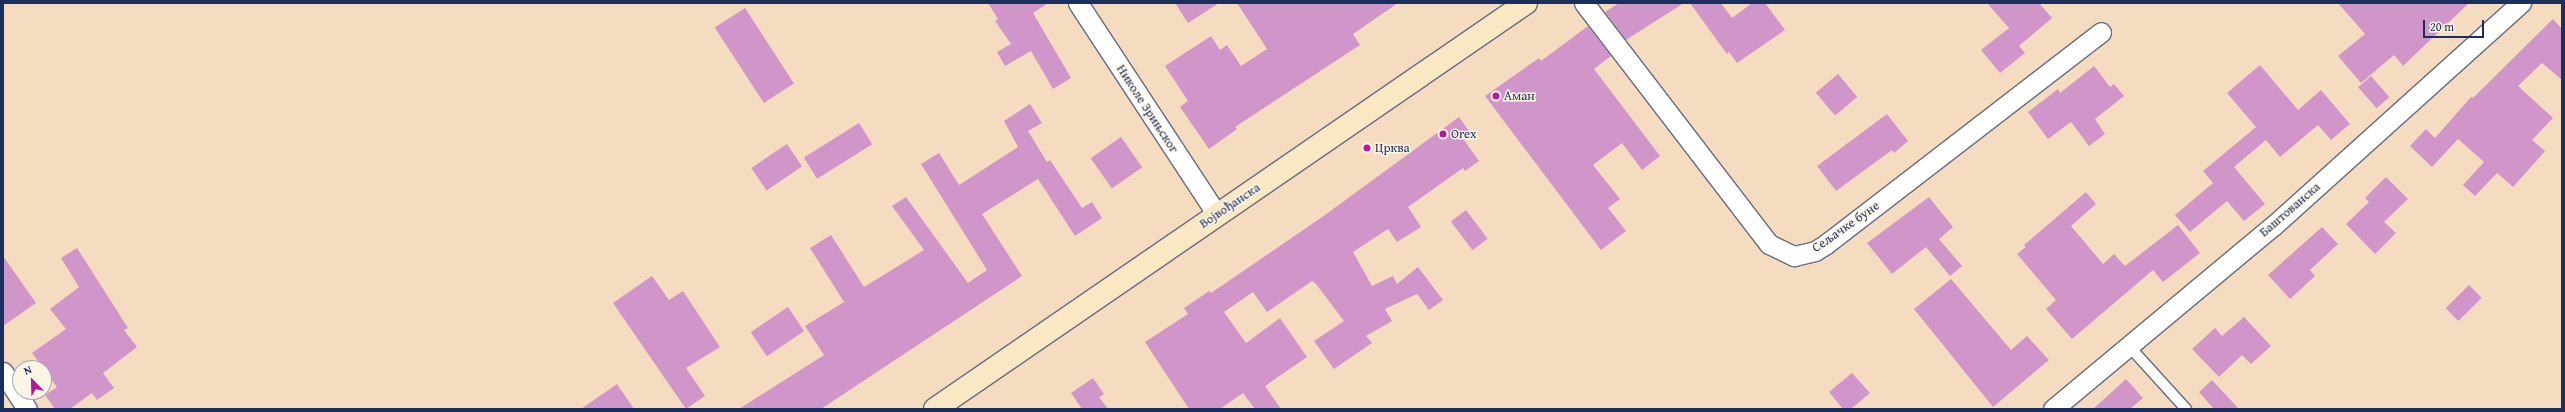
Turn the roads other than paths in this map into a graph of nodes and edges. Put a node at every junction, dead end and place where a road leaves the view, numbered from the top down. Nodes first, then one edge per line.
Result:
1 (1078, 3) edge
2 (1526, 3) edge
3 (1584, 3) edge
4 (2521, 3) edge
5 (2101, 32) dead end
6 (1217, 215) junction
7 (2128, 346) junction
8 (3, 372) edge
9 (27, 409) edge
10 (934, 409) edge
11 (2053, 409) edge
12 (2186, 409) edge

1 - 6 street, Николе Зрињског
2 - 6 main road, Војвођанска
3 - 5 street, Сељачке буне
4 - 7 street, Баштованска
6 - 10 main road, Војвођанска
7 - 11 street, Баштованска
7 - 12 lane
8 - 9 street

